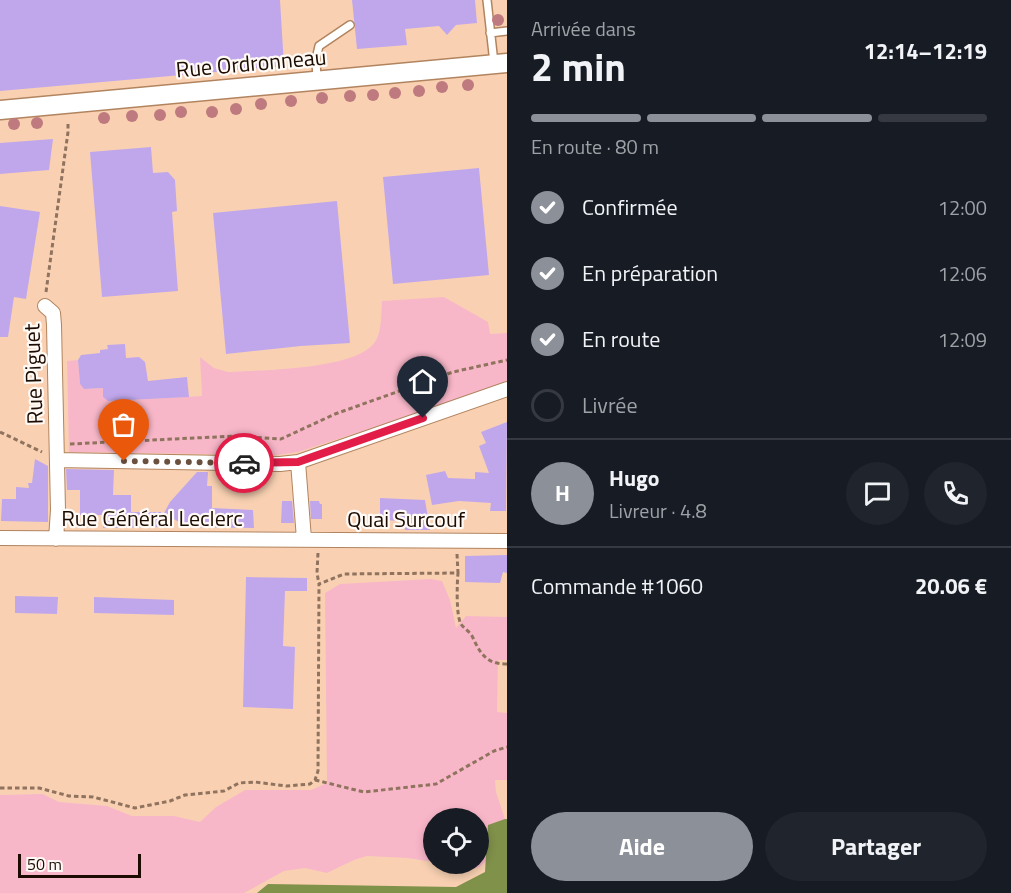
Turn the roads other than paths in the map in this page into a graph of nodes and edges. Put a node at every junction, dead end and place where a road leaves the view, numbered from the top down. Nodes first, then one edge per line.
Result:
1 (487, 0) edge
2 (350, 25) dead end
3 (507, 31) edge
4 (490, 33) junction
5 (500, 63) edge
6 (317, 81) junction
7 (0, 110) edge
8 (45, 306) road end
9 (507, 389) edge
10 (57, 460) junction
11 (298, 462) junction
12 (0, 538) edge
13 (56, 539) junction
14 (304, 539) junction
15 (507, 541) edge

1 - 4 lane
2 - 6 lane
3 - 4 lane
4 - 5 lane
5 - 6 street, Rue Ordronneau
6 - 7 street, Rue Ordronneau
8 - 10 street, Rue Piguet
9 - 11 street
10 - 11 street
10 - 13 street, Rue Piguet
11 - 14 street
12 - 13 street, Rue Général Leclerc
13 - 14 street, Rue Général Leclerc
14 - 15 street, Quai Surcouf

